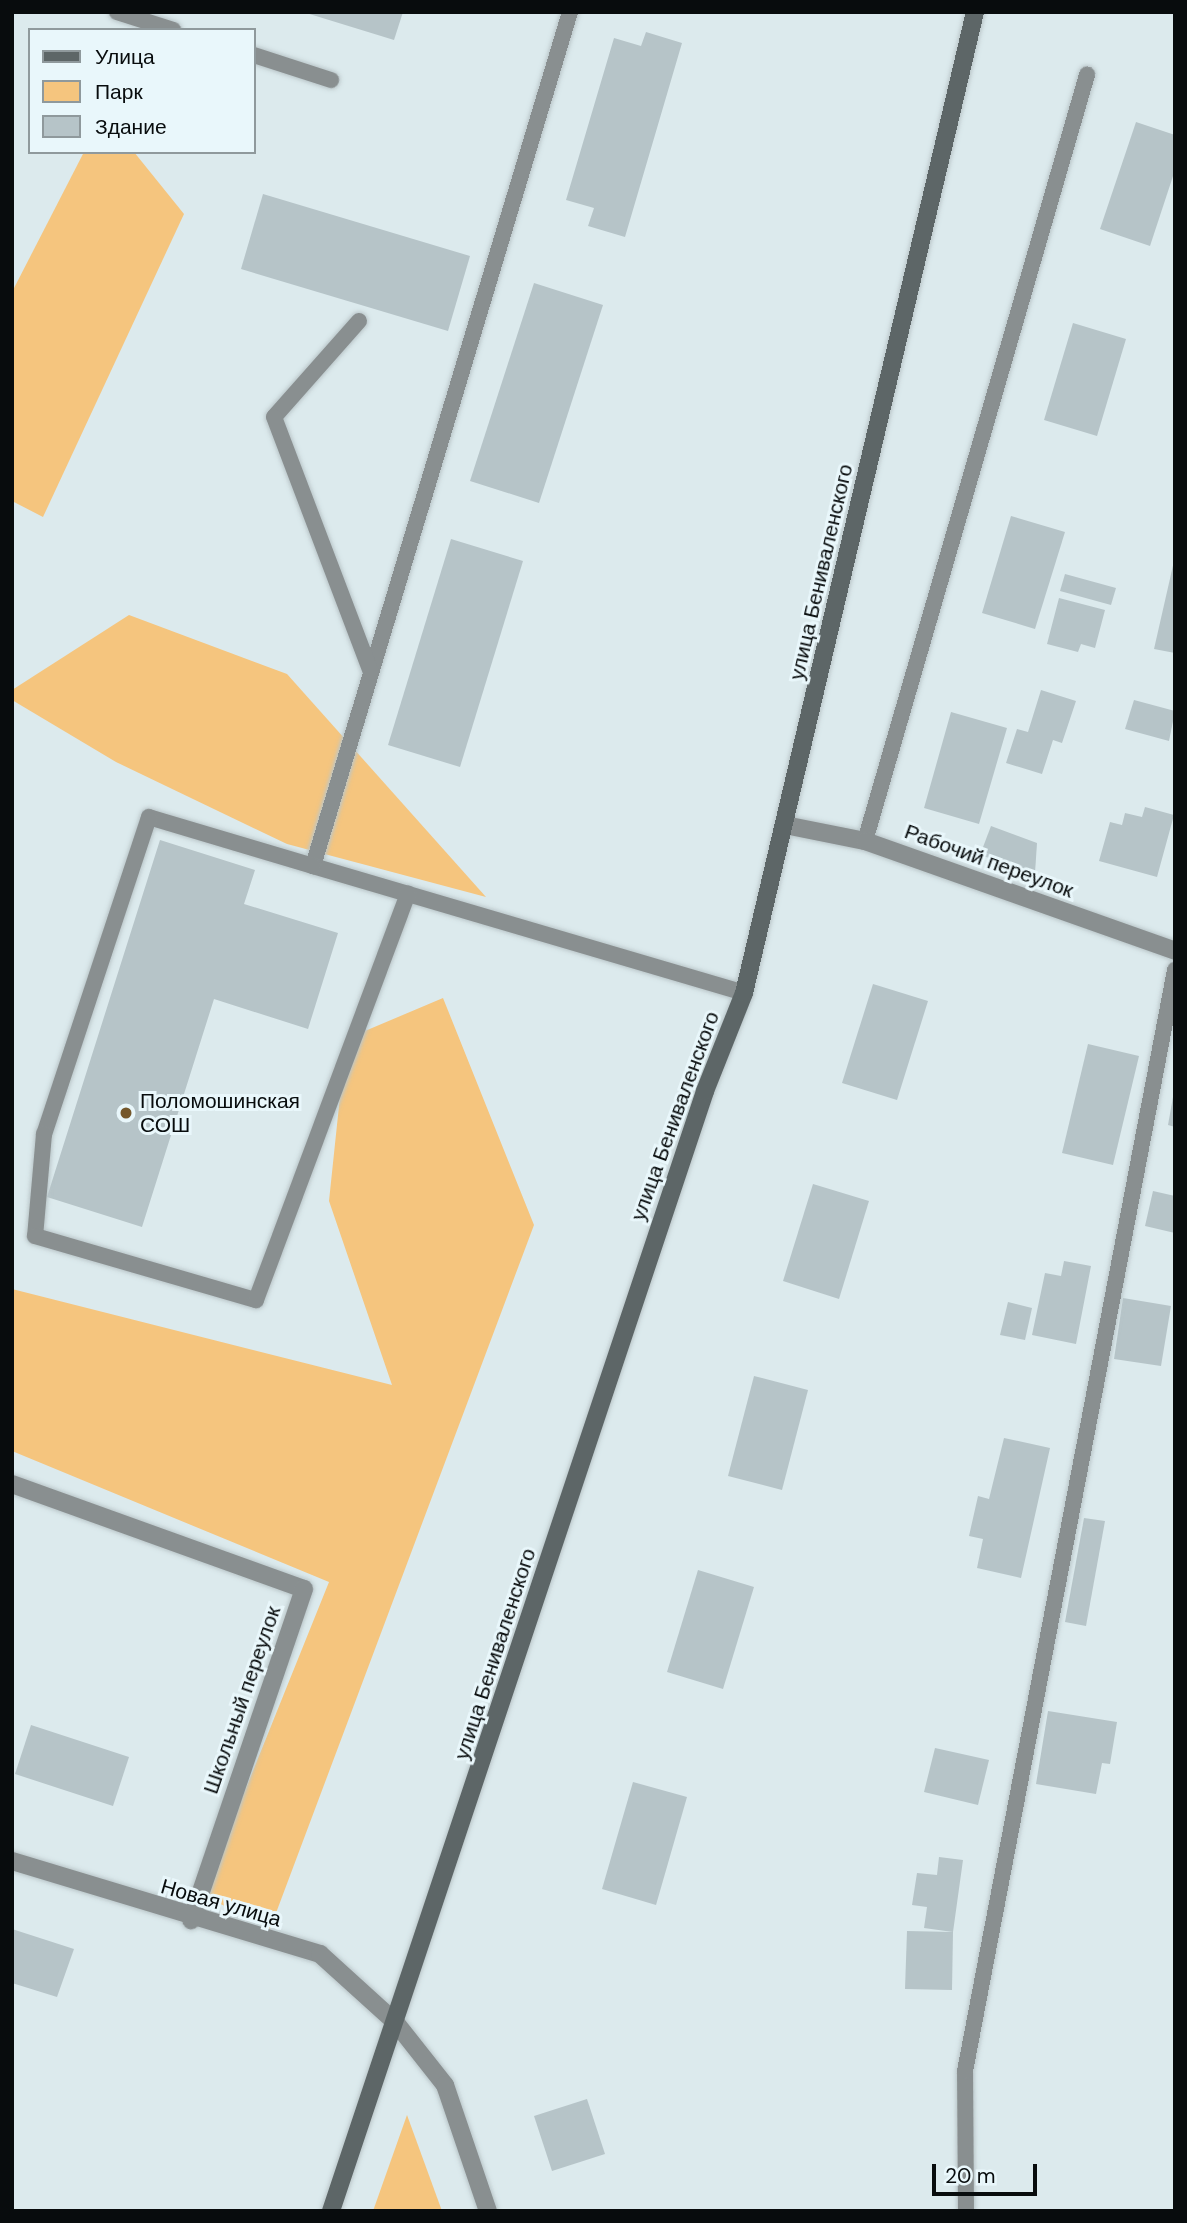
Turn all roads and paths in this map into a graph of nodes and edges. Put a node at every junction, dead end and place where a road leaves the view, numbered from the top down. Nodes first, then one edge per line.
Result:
1 (117, 12) edge
2 (570, 12) edge
3 (975, 12) edge
4 (167, 28) edge
5 (256, 56) edge
6 (1087, 75) dead end
7 (331, 79) dead end
8 (359, 321) dead end
9 (371, 672) junction
10 (785, 825) junction
11 (865, 841) junction
12 (313, 866) junction
13 (408, 894) junction
14 (1175, 951) edge
15 (1175, 970) edge
16 (744, 993) junction
17 (12, 1484) edge
18 (12, 1861) edge
19 (191, 1920) junction
20 (396, 2023) junction
21 (331, 2211) edge
22 (488, 2211) edge
23 (966, 2211) edge

1 - 4 lane
2 - 9 lane
3 - 10 street, улица Бениваленского
5 - 7 lane
6 - 11 lane
8 - 9 lane
9 - 12 lane
10 - 11 street, Рабочий переулок
10 - 16 street, улица Бениваленского
11 - 14 street, Рабочий переулок
12 - 13 lane
12 - 13 lane
13 - 16 lane
15 - 23 lane
16 - 20 street, улица Бениваленского
17 - 19 street, Школьный переулок
18 - 19 street, Новая улица
19 - 20 street, Новая улица
20 - 21 street, улица Бениваленского
20 - 22 street, Новая улица

